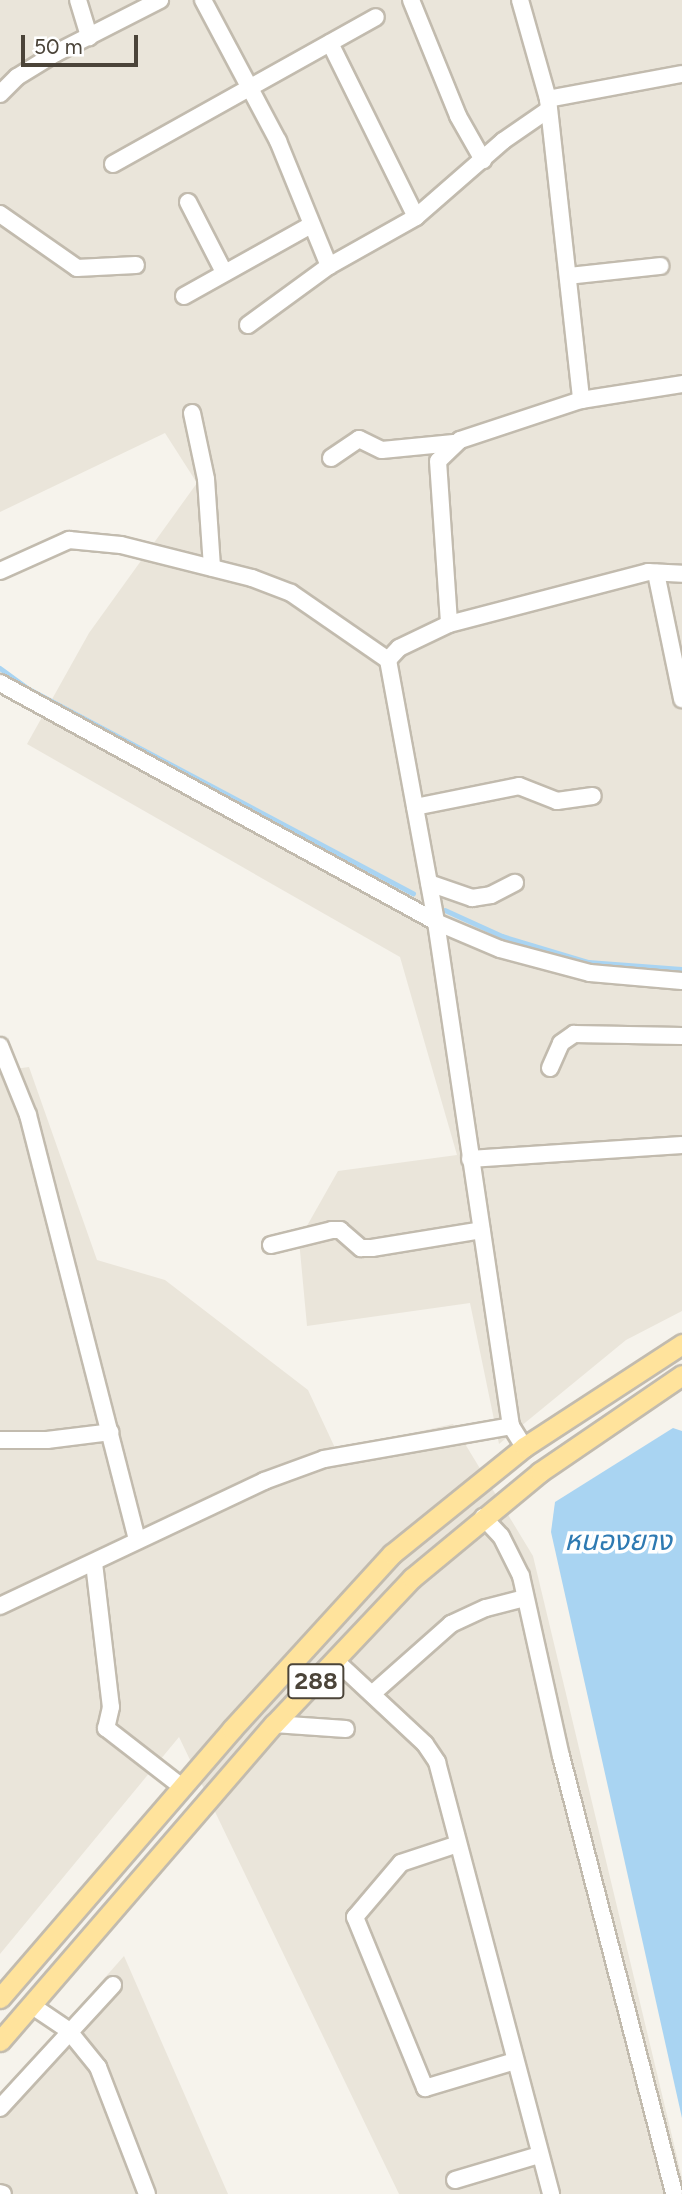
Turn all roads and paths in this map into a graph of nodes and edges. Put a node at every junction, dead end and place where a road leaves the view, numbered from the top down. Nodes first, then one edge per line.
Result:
1 (78, 0) edge
2 (160, 0) edge
3 (203, 0) edge
4 (411, 0) edge
5 (520, 0) edge
6 (376, 17) dead end
7 (89, 37) junction
8 (330, 43) junction
9 (682, 74) edge
10 (247, 88) junction
11 (0, 94) edge
12 (548, 104) junction
13 (482, 159) junction
14 (113, 164) dead end
15 (188, 202) dead end
16 (0, 214) edge
17 (416, 218) junction
18 (309, 226) junction
19 (136, 265) dead end
20 (660, 265) dead end
21 (329, 266) junction
22 (224, 272) junction
23 (568, 276) junction
24 (184, 296) dead end
25 (248, 325) dead end
26 (682, 384) edge
27 (581, 400) junction
28 (192, 413) dead end
29 (454, 443) junction
30 (331, 458) dead end
31 (212, 568) junction
32 (0, 571) edge
33 (656, 573) junction
34 (682, 574) edge
35 (449, 624) junction
36 (388, 660) junction
37 (0, 683) edge
38 (682, 699) edge
39 (593, 796) dead end
40 (415, 807) junction
41 (429, 883) junction
42 (514, 883) dead end
43 (436, 922) junction
44 (682, 981) edge
45 (682, 1036) edge
46 (1, 1055) edge
47 (550, 1068) dead end
48 (682, 1146) edge
49 (470, 1159) junction
50 (482, 1230) junction
51 (271, 1245) dead end
52 (682, 1344) edge
53 (682, 1376) edge
54 (511, 1426) junction
55 (111, 1432) junction
56 (0, 1440) edge
57 (524, 1447) junction
58 (483, 1517) junction
59 (136, 1539) junction
60 (94, 1563) junction
61 (526, 1598) junction
62 (0, 1606) edge
63 (335, 1660) junction
64 (372, 1694) junction
65 (274, 1724) junction
66 (232, 1729) junction
67 (346, 1729) dead end
68 (254, 1749) junction
69 (183, 1787) junction
70 (458, 1844) junction
71 (113, 1985) dead end
72 (0, 1998) edge
73 (31, 2005) junction
74 (68, 2030) junction
75 (0, 2041) edge
76 (515, 2061) junction
77 (0, 2108) edge
78 (539, 2155) junction
79 (455, 2180) dead end
80 (147, 2194) edge
81 (551, 2194) edge
82 (674, 2194) edge

1 - 7 street
2 - 7 street
3 - 10 street
4 - 13 street
5 - 12 street
6 - 8 street
7 - 11 street
8 - 10 street
8 - 17 street
9 - 12 street
10 - 14 street
10 - 18 street
12 - 13 street
12 - 23 street
13 - 17 street
15 - 22 street
16 - 19 street
17 - 21 street
18 - 21 street
18 - 22 street
20 - 23 street
21 - 25 street
22 - 24 street
23 - 27 street
26 - 27 street
27 - 29 street
28 - 31 street
29 - 30 street
29 - 35 street
31 - 32 street
31 - 36 street
33 - 34 street
33 - 35 street
33 - 38 street
35 - 36 street
36 - 40 street
37 - 43 street
39 - 40 street
40 - 41 street
41 - 42 street
41 - 43 street
43 - 44 street
43 - 49 street
45 - 47 street
46 - 55 street
48 - 49 street
49 - 50 street
50 - 51 street
50 - 54 street
52 - 57 main road, 288
53 - 58 main road, 288
54 - 57 street
54 - 59 street
55 - 56 street
55 - 59 street
57 - 66 main road, 288
58 - 61 street
58 - 63 main road, 288
59 - 60 street
60 - 62 street
60 - 69 street
61 - 64 street
61 - 82 street
63 - 64 street
63 - 65 main road, 288
64 - 70 street
65 - 67 street
65 - 68 main road, 288
66 - 68 main road
66 - 69 main road, 288
68 - 73 main road, 288
69 - 72 main road, 288
70 - 76 street
70 - 76 street
71 - 74 street
73 - 74 street
73 - 75 main road, 288
74 - 77 street
74 - 80 street
76 - 78 street
78 - 79 street
78 - 81 street

